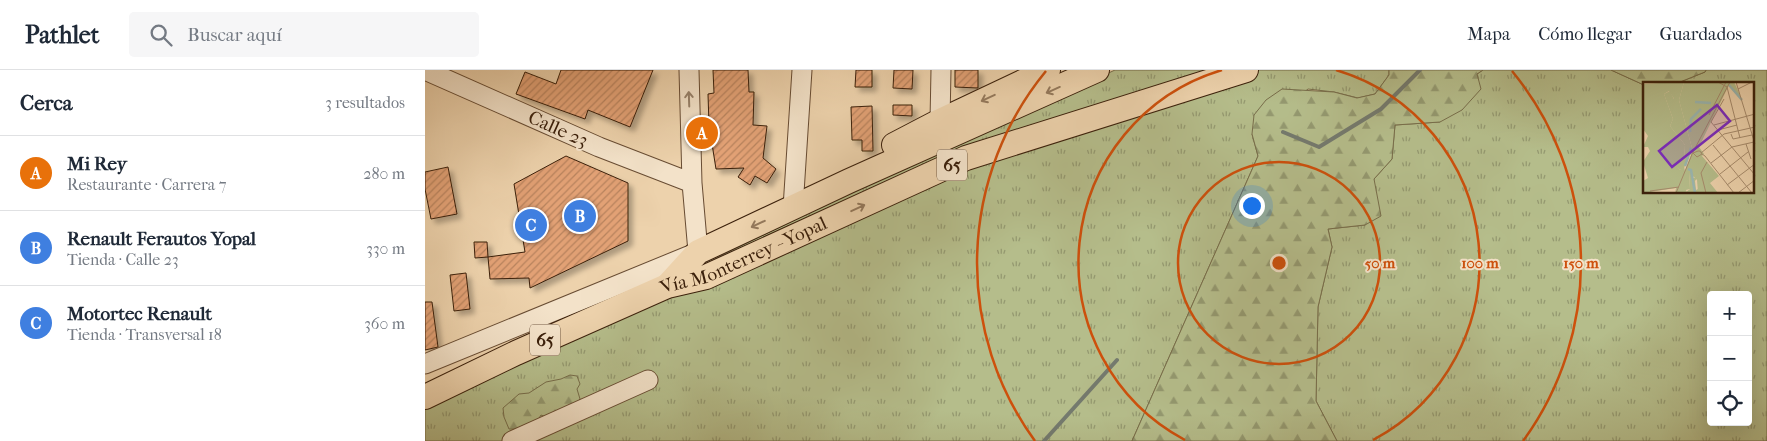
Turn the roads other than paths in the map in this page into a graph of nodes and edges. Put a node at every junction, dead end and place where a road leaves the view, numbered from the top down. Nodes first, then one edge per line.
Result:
1 (425, 70) edge
2 (802, 70) edge
3 (941, 70) edge
4 (1048, 70) edge
5 (1097, 70) edge
6 (1203, 70) edge
7 (1246, 70) edge
8 (686, 71) edge
9 (940, 121) junction
10 (966, 158) junction
11 (849, 181) junction
12 (692, 184) junction
13 (793, 208) junction
14 (698, 252) junction
15 (667, 286) junction
16 (425, 364) edge
17 (648, 380) dead end
18 (425, 397) edge
19 (512, 441) edge

1 - 12 street, Calle 23
2 - 13 street
3 - 9 street
4 -> 9 main road
5 -> 11 main road, Vía Monterrey - Yopal / 65
6 - 10 main road
7 - 10 main road, Vía Monterrey - Yopal / 65
12 -> 8 street
9 - 11 main road
15 -> 10 main road, Vía Monterrey - Yopal / 65
11 - 13 main road, Vía Monterrey - Yopal / 65
12 - 14 street
13 -> 14 main road, Vía Monterrey - Yopal / 65
14 - 15 main road, Vía Monterrey - Yopal / 65
14 - 16 street
15 - 18 main road, 65
17 - 19 street

